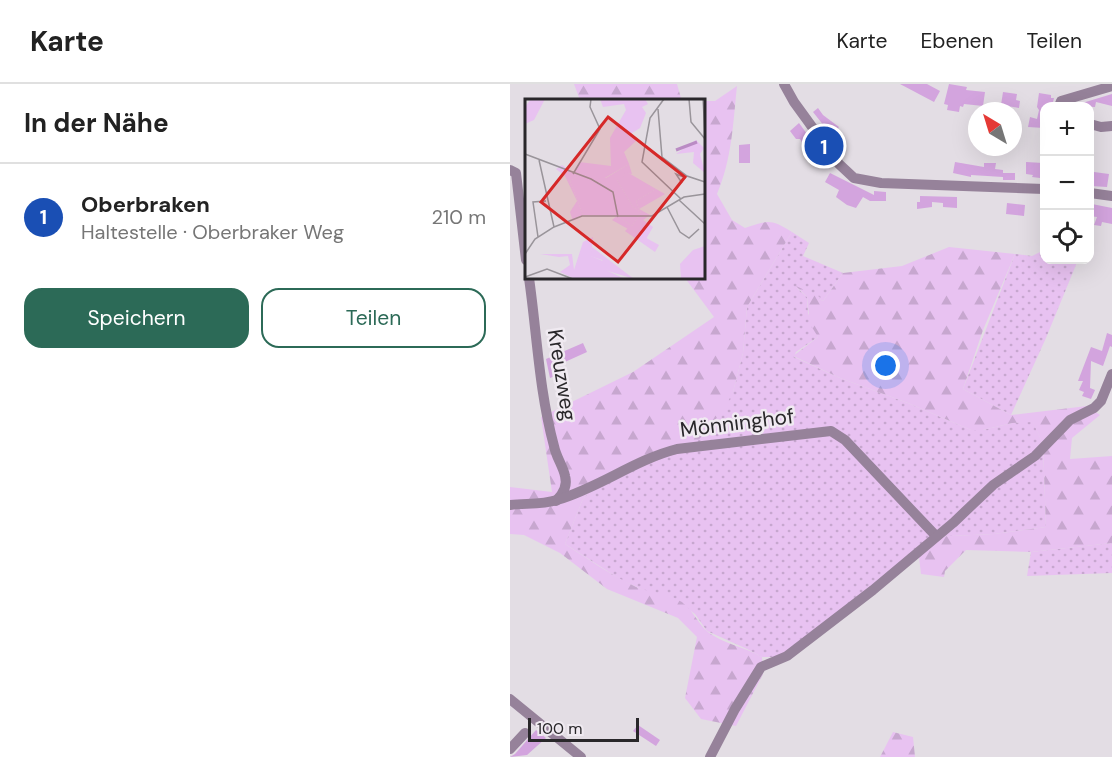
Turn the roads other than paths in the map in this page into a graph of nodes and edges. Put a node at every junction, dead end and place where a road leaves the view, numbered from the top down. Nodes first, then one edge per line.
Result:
1 (784, 84) edge
2 (1112, 86) edge
3 (1061, 102) edge
4 (1094, 125) edge
5 (1112, 126) edge
6 (510, 170) edge
7 (1040, 189) edge
8 (1094, 194) edge
9 (1112, 196) edge
10 (525, 251) edge
11 (529, 279) edge
12 (1112, 375) edge
13 (566, 477) junction
14 (585, 489) junction
15 (556, 501) junction
16 (510, 505) edge
17 (936, 536) junction
18 (510, 699) edge
19 (525, 733) dead end
20 (510, 749) edge
21 (581, 757) edge
22 (710, 757) edge

1 - 7 street
2 - 3 street
4 - 5 street
6 - 10 street
8 - 9 street
11 - 13 street, Kreuzweg
12 - 17 street
13 - 14 street
13 - 15 street
14 - 15 street, Mönninghof
14 - 17 street, Mönninghof
15 - 16 street, Mönninghof
17 - 22 street
18 - 21 street
19 - 20 street

